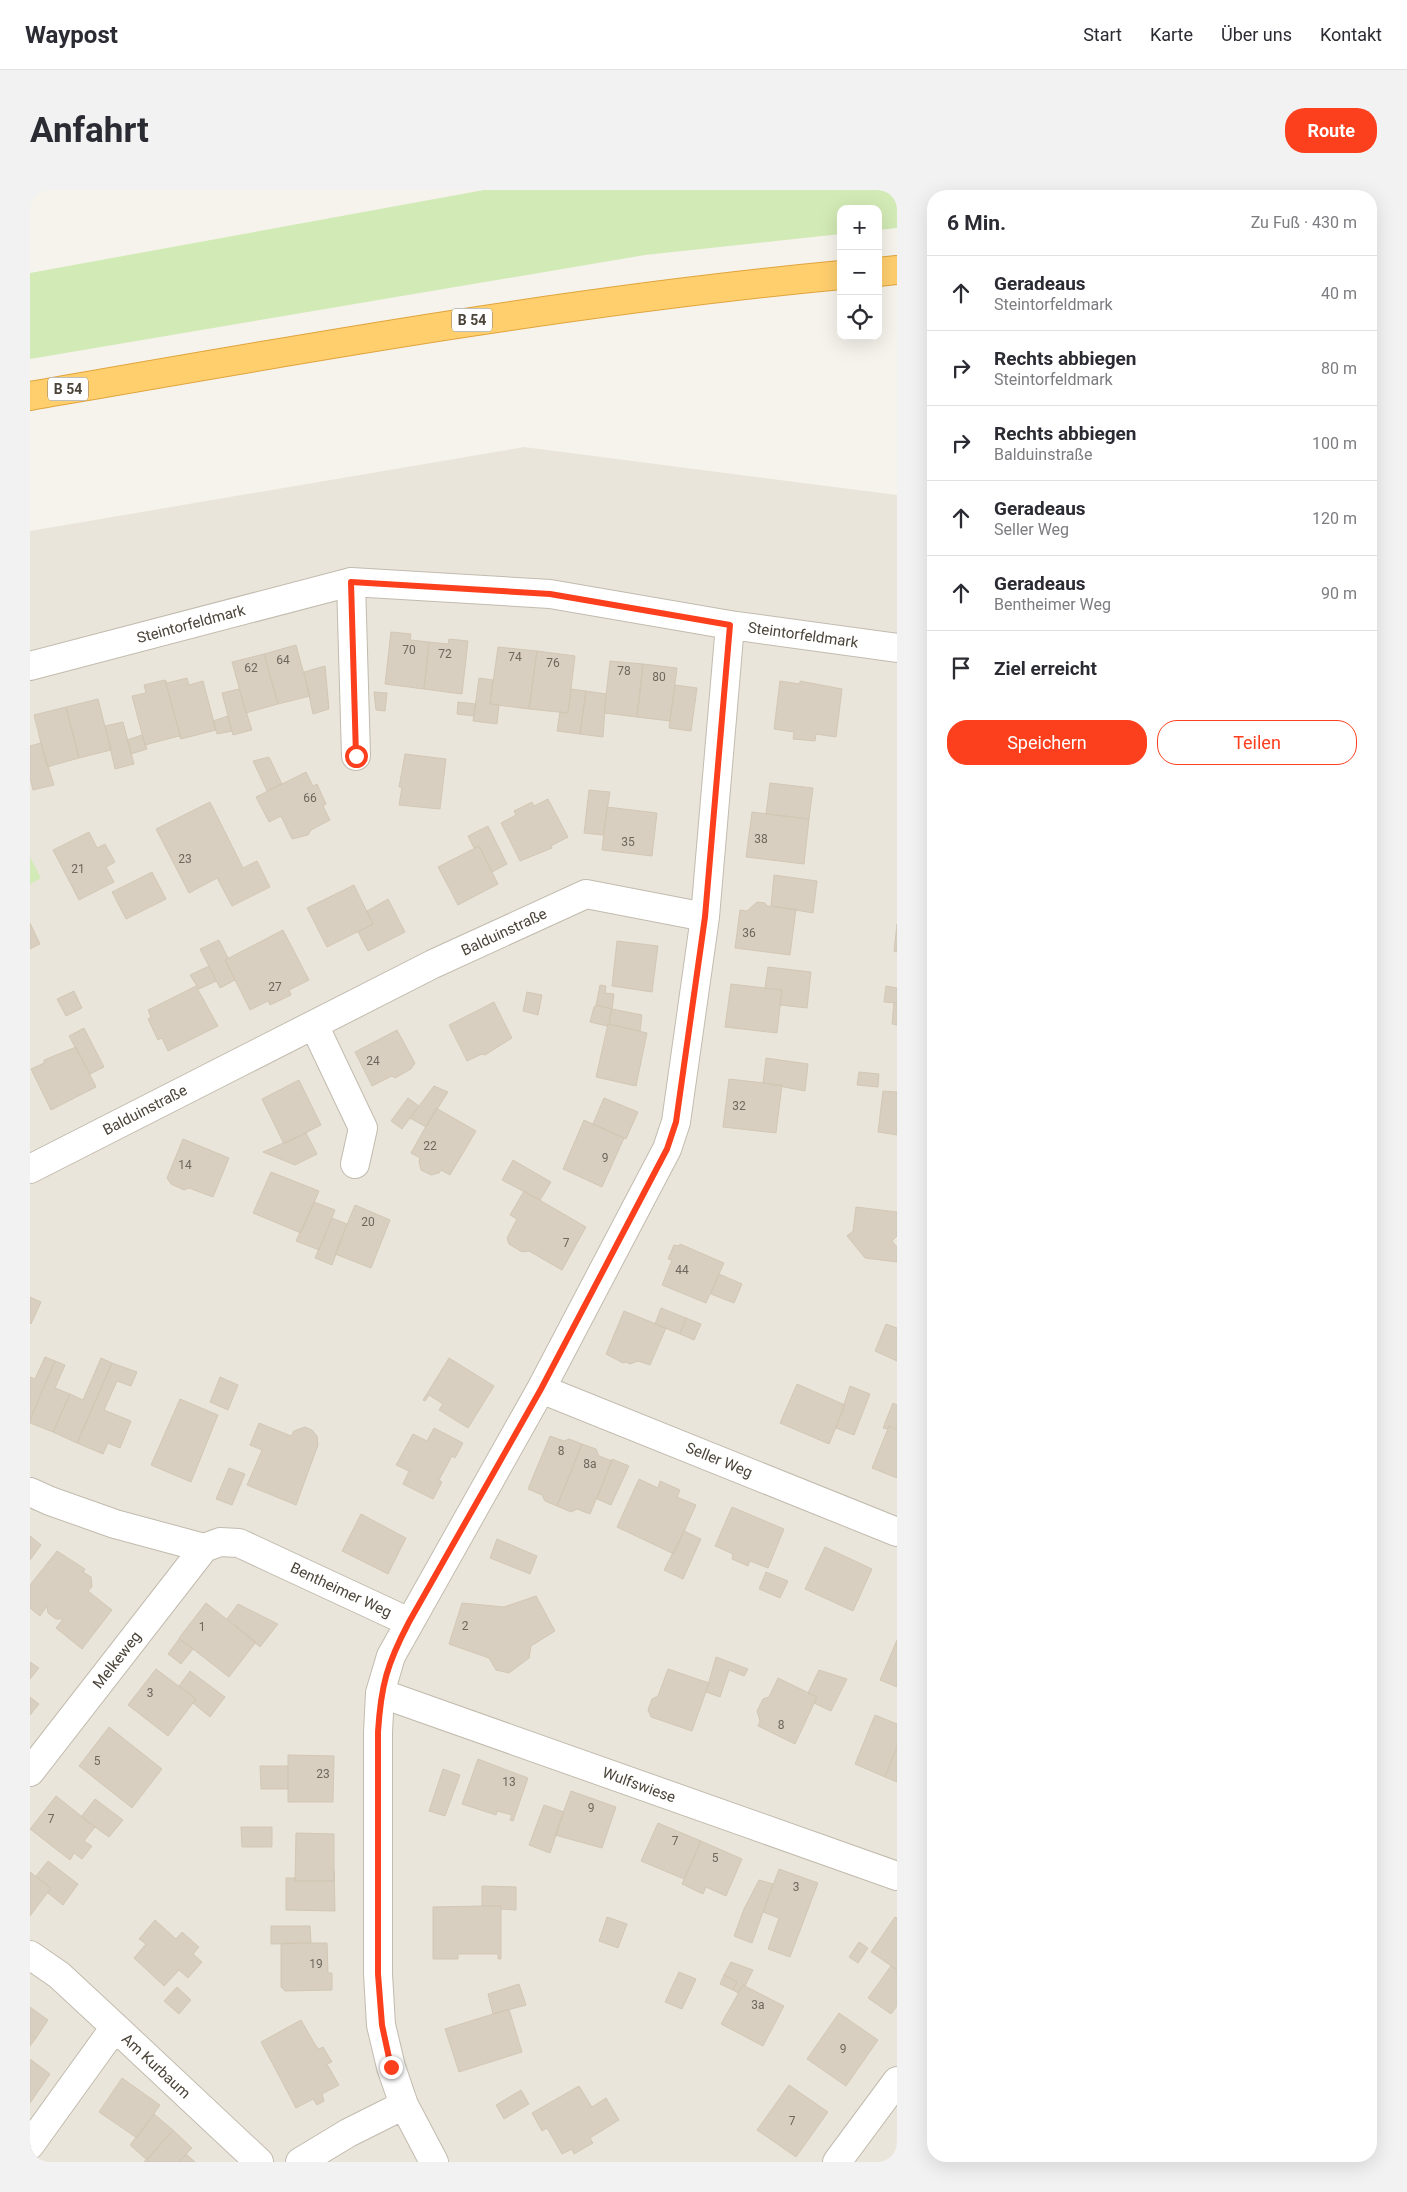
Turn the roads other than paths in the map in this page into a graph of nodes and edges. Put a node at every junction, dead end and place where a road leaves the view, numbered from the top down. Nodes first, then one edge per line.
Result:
1 (897, 270) edge
2 (882, 272) edge
3 (837, 275) edge
4 (30, 396) edge
5 (351, 582) junction
6 (730, 625) junction
7 (897, 648) edge
8 (30, 666) edge
9 (356, 756) dead end
10 (705, 917) junction
11 (314, 1025) junction
12 (355, 1164) dead end
13 (30, 1169) edge
14 (541, 1389) junction
15 (30, 1492) edge
16 (897, 1532) edge
17 (204, 1548) junction
18 (409, 1622) junction
19 (380, 1693) junction
20 (30, 1772) edge
21 (897, 1876) edge
22 (30, 1955) edge
23 (115, 2028) junction
24 (897, 2081) edge
25 (404, 2105) junction
26 (30, 2145) edge
27 (259, 2162) edge
28 (300, 2162) edge
29 (434, 2162) edge
30 (837, 2162) edge

1 - 2 highway
3 - 4 highway, B 54
5 - 6 street, Steintorfeldmark
5 - 8 street, Steintorfeldmark
5 - 9 street
6 - 7 street, Steintorfeldmark
6 - 10 street
10 - 11 street, Balduinstraße
10 - 14 street
11 - 12 street
11 - 13 street, Balduinstraße
14 - 16 street, Seller Weg
14 - 18 street
15 - 17 street, Bentheimer Weg
17 - 18 street, Bentheimer Weg
17 - 20 street, Melkeweg
18 - 19 street, Bentheimer Weg
19 - 21 street, Wulfswiese
19 - 25 street, Bentheimer Weg
22 - 23 street
23 - 26 street, Am Kurbaum
23 - 27 street, Am Kurbaum
24 - 30 street
25 - 28 street
25 - 29 street, Bentheimer Weg

